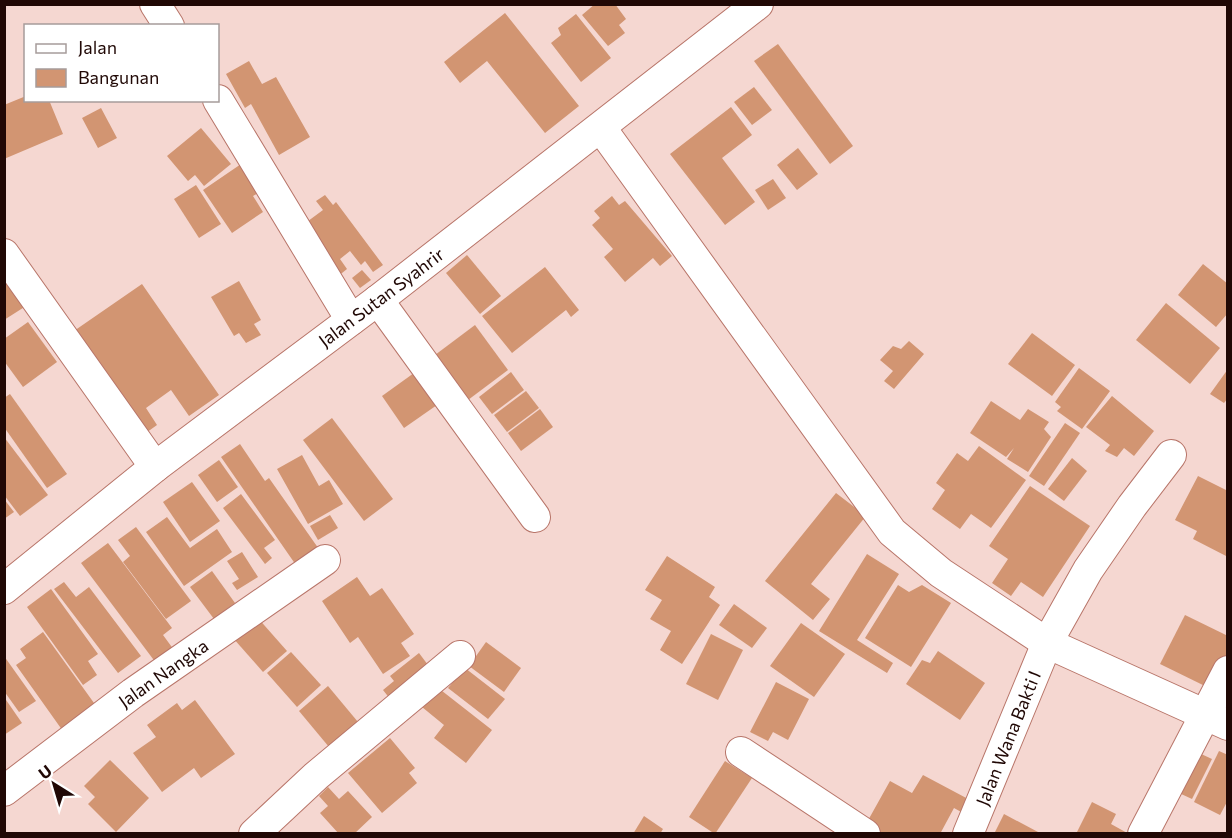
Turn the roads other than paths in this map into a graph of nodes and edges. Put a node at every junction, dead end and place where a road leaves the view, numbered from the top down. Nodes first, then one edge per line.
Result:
1 (155, 4) edge
2 (758, 4) edge
3 (168, 24) edge
4 (219, 102) edge
5 (601, 128) junction
6 (4, 254) edge
7 (378, 300) junction
8 (351, 320) junction
9 (1171, 455) dead end
10 (155, 467) junction
11 (535, 517) dead end
12 (325, 560) dead end
13 (4, 589) edge
14 (1047, 643) junction
15 (460, 656) dead end
16 (1227, 671) edge
17 (1216, 720) edge
18 (741, 752) dead end
19 (4, 791) edge
20 (254, 834) edge
21 (865, 834) edge
22 (968, 834) edge
23 (1143, 834) edge

1 - 3 street
2 - 5 street, Jalan Sutan Syahrir
4 - 8 street
5 - 7 street, Jalan Sutan Syahrir
5 - 14 street
6 - 10 street
7 - 8 street, Jalan Sutan Syahrir
7 - 11 street
8 - 10 street, Jalan Sutan Syahrir
9 - 14 street, Jalan Wana Bakti I
10 - 13 street, Jalan Sutan Syahrir
12 - 19 street, Jalan Nangka
14 - 17 street
14 - 22 street, Jalan Wana Bakti I
15 - 20 street
16 - 17 street
17 - 23 street
18 - 21 street

